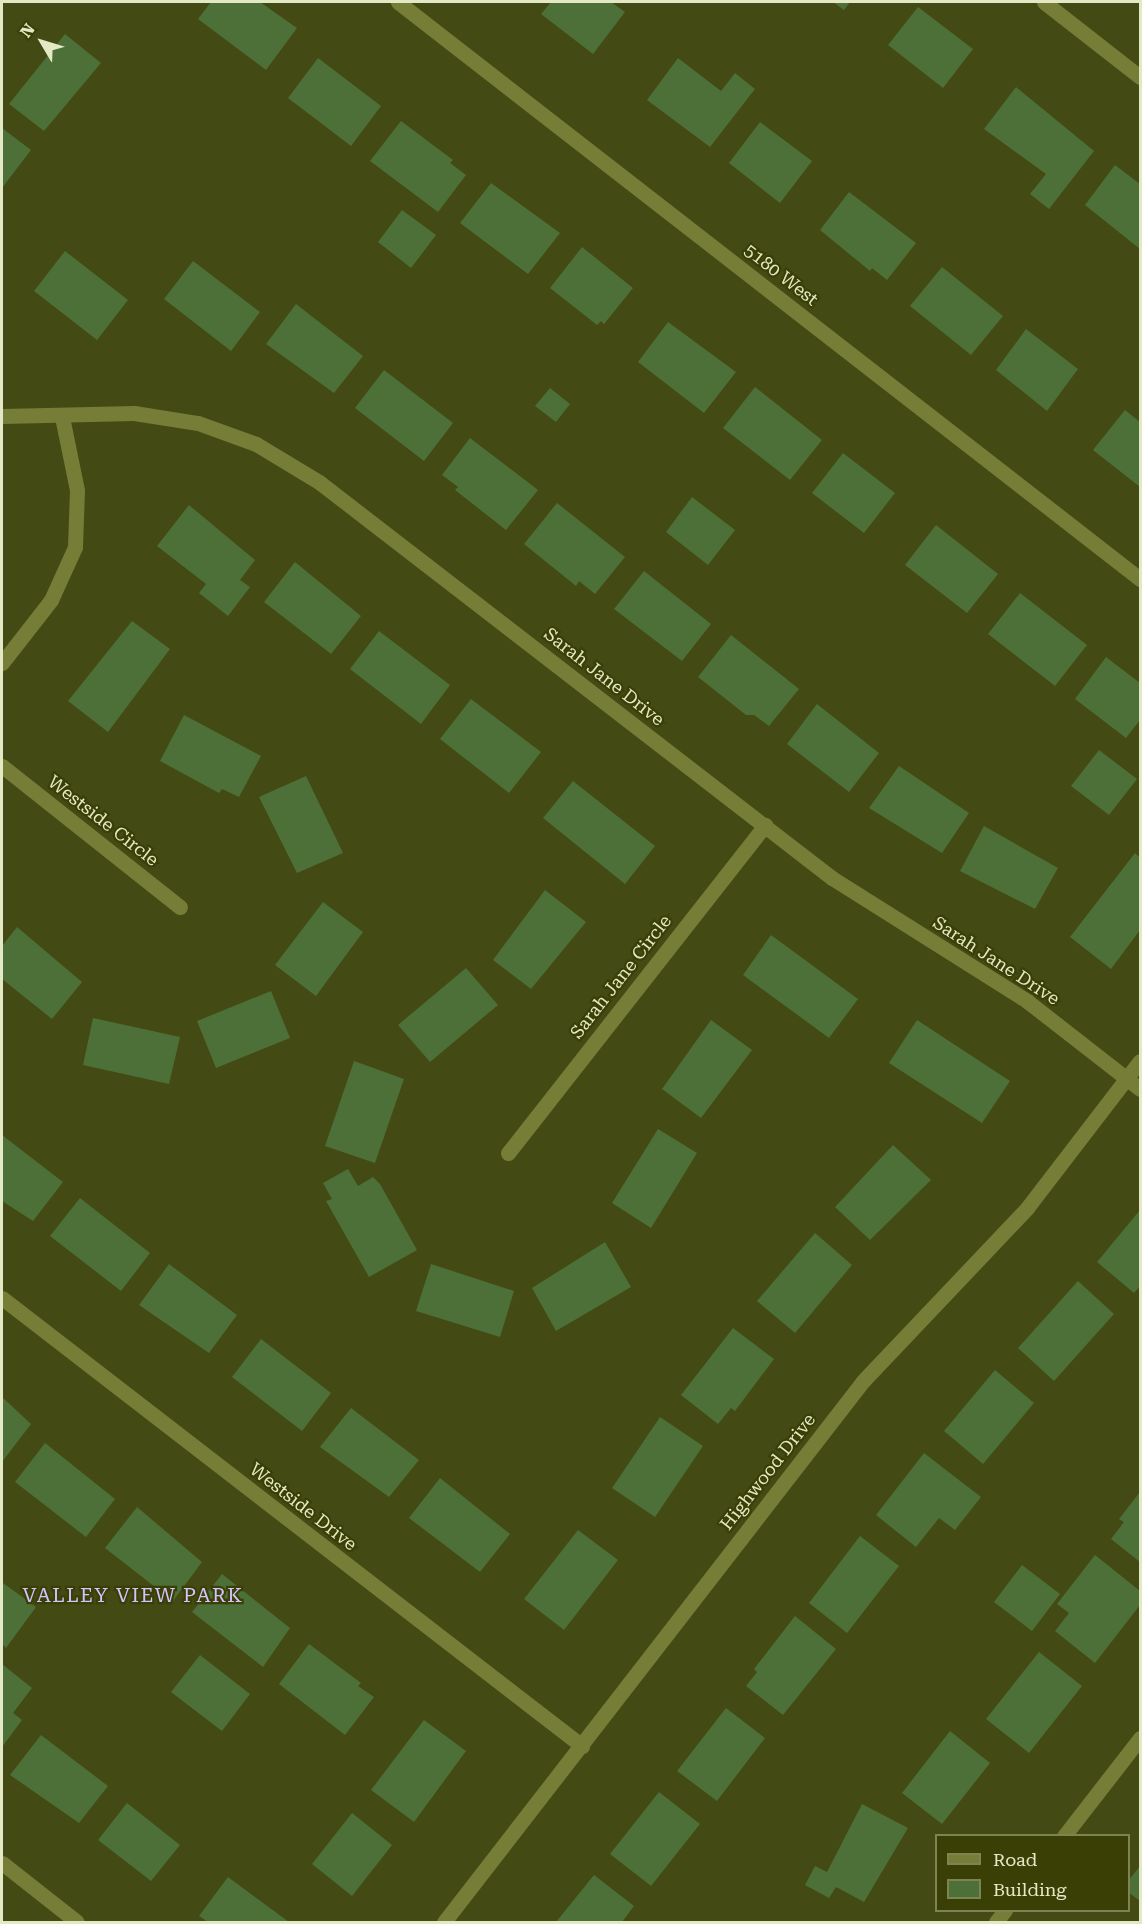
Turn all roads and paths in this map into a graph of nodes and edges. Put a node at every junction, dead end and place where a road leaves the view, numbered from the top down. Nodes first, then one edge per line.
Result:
1 (398, 2) edge
2 (1044, 2) edge
3 (1140, 77) edge
4 (2, 416) edge
5 (62, 417) junction
6 (1140, 579) edge
7 (2, 663) edge
8 (2, 766) edge
9 (765, 825) junction
10 (180, 907) dead end
11 (1140, 1061) edge
12 (1127, 1078) junction
13 (1140, 1089) edge
14 (508, 1153) dead end
15 (2, 1298) edge
16 (1140, 1738) edge
17 (582, 1746) junction
18 (1066, 1834) edge
19 (2, 1863) edge
20 (77, 1923) edge
21 (444, 1923) edge

1 - 6 street, 5180 West
2 - 3 street
4 - 5 street, Sarah Jane Drive
5 - 7 street
5 - 9 street, Sarah Jane Drive
8 - 10 street, Westside Circle
9 - 12 street, Sarah Jane Drive
9 - 14 street, Sarah Jane Circle
11 - 12 street, Highwood Drive
12 - 13 street, Sarah Jane Drive
12 - 17 street, Highwood Drive
15 - 17 street, Westside Drive
16 - 18 street
17 - 21 street, Highwood Drive
19 - 20 street

